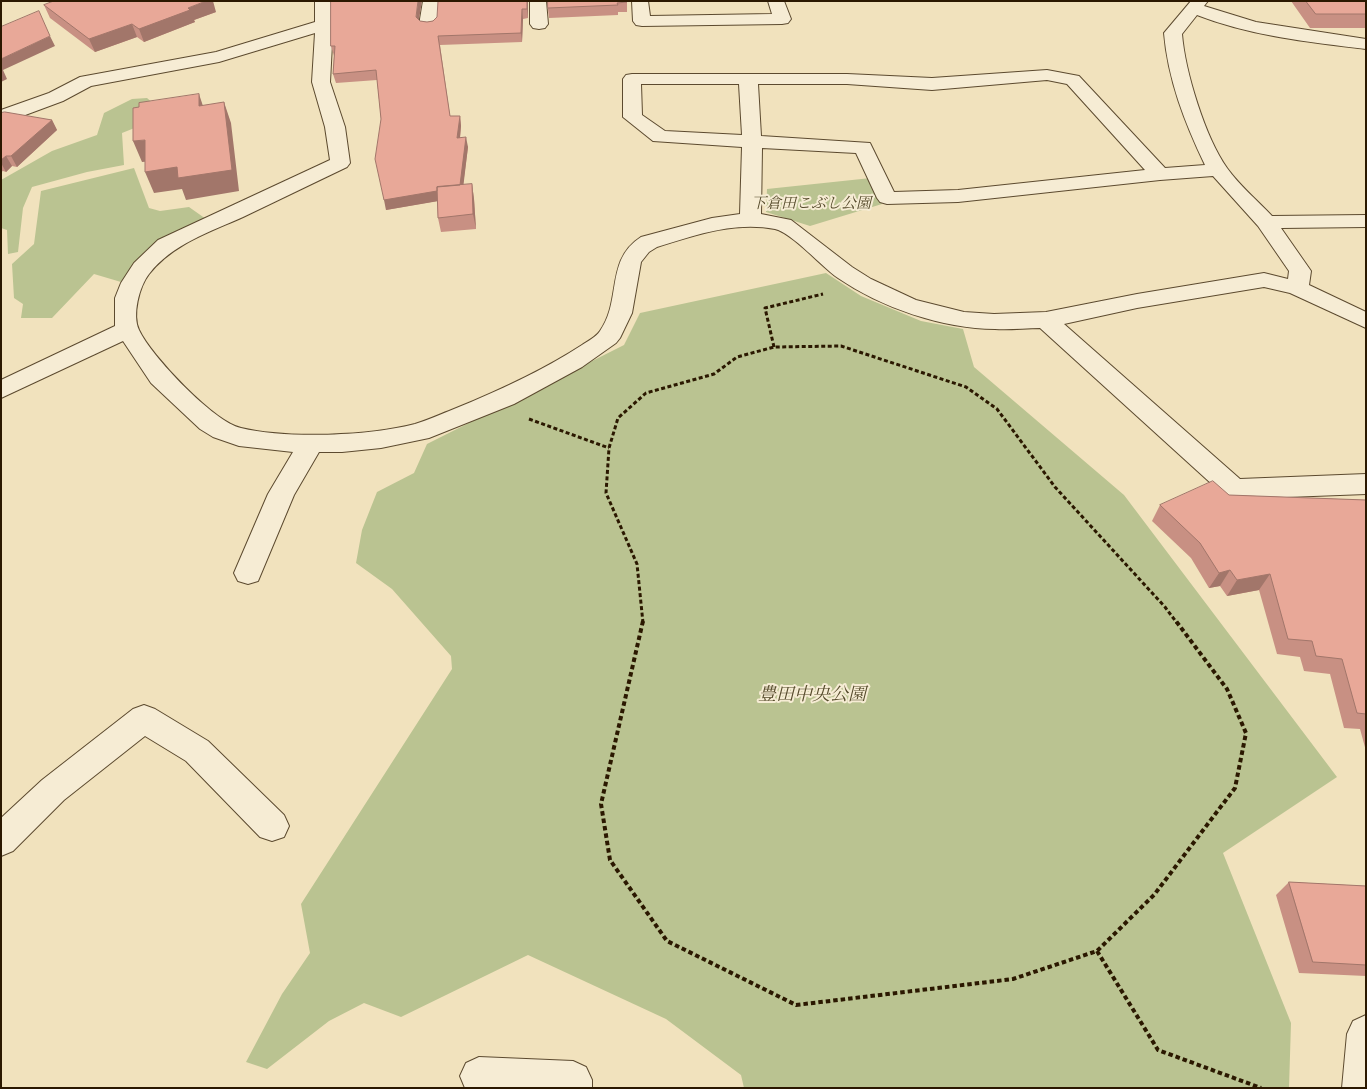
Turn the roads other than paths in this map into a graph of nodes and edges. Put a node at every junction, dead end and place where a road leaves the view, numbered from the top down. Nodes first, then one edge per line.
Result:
1 (323, 1) edge
2 (431, 1) edge
3 (538, 1) edge
4 (640, 1) edge
5 (776, 1) edge
6 (1196, 4) edge
7 (539, 24) dead end
8 (324, 25) junction
9 (428, 25) edge
10 (1366, 44) edge
11 (748, 79) junction
12 (1, 118) edge
13 (752, 143) junction
14 (1218, 170) junction
15 (1160, 174) junction
16 (750, 219) junction
17 (1366, 221) edge
18 (1266, 222) junction
19 (1297, 288) junction
20 (1046, 320) junction
21 (1366, 321) edge
22 (128, 330) junction
23 (1, 390) edge
24 (311, 444) junction
25 (1366, 484) edge
26 (248, 573) dead end
27 (272, 826) dead end
28 (1, 840) edge
29 (1366, 1034) edge
30 (479, 1076) dead end
31 (573, 1088) edge
32 (1361, 1088) edge

1 - 8 street
2 - 9 street
3 - 7 street
4 - 5 street
6 - 10 street
6 - 14 street
8 - 12 street
8 - 22 street
11 - 13 street
11 - 13 street
11 - 15 street
13 - 15 street
13 - 16 street
14 - 15 street
14 - 18 street
16 - 20 street
16 - 24 street
17 - 18 street
18 - 19 street
19 - 20 street
19 - 21 street
20 - 25 street
22 - 23 street
22 - 24 street
24 - 26 street
27 - 28 street
29 - 32 street
30 - 31 street

